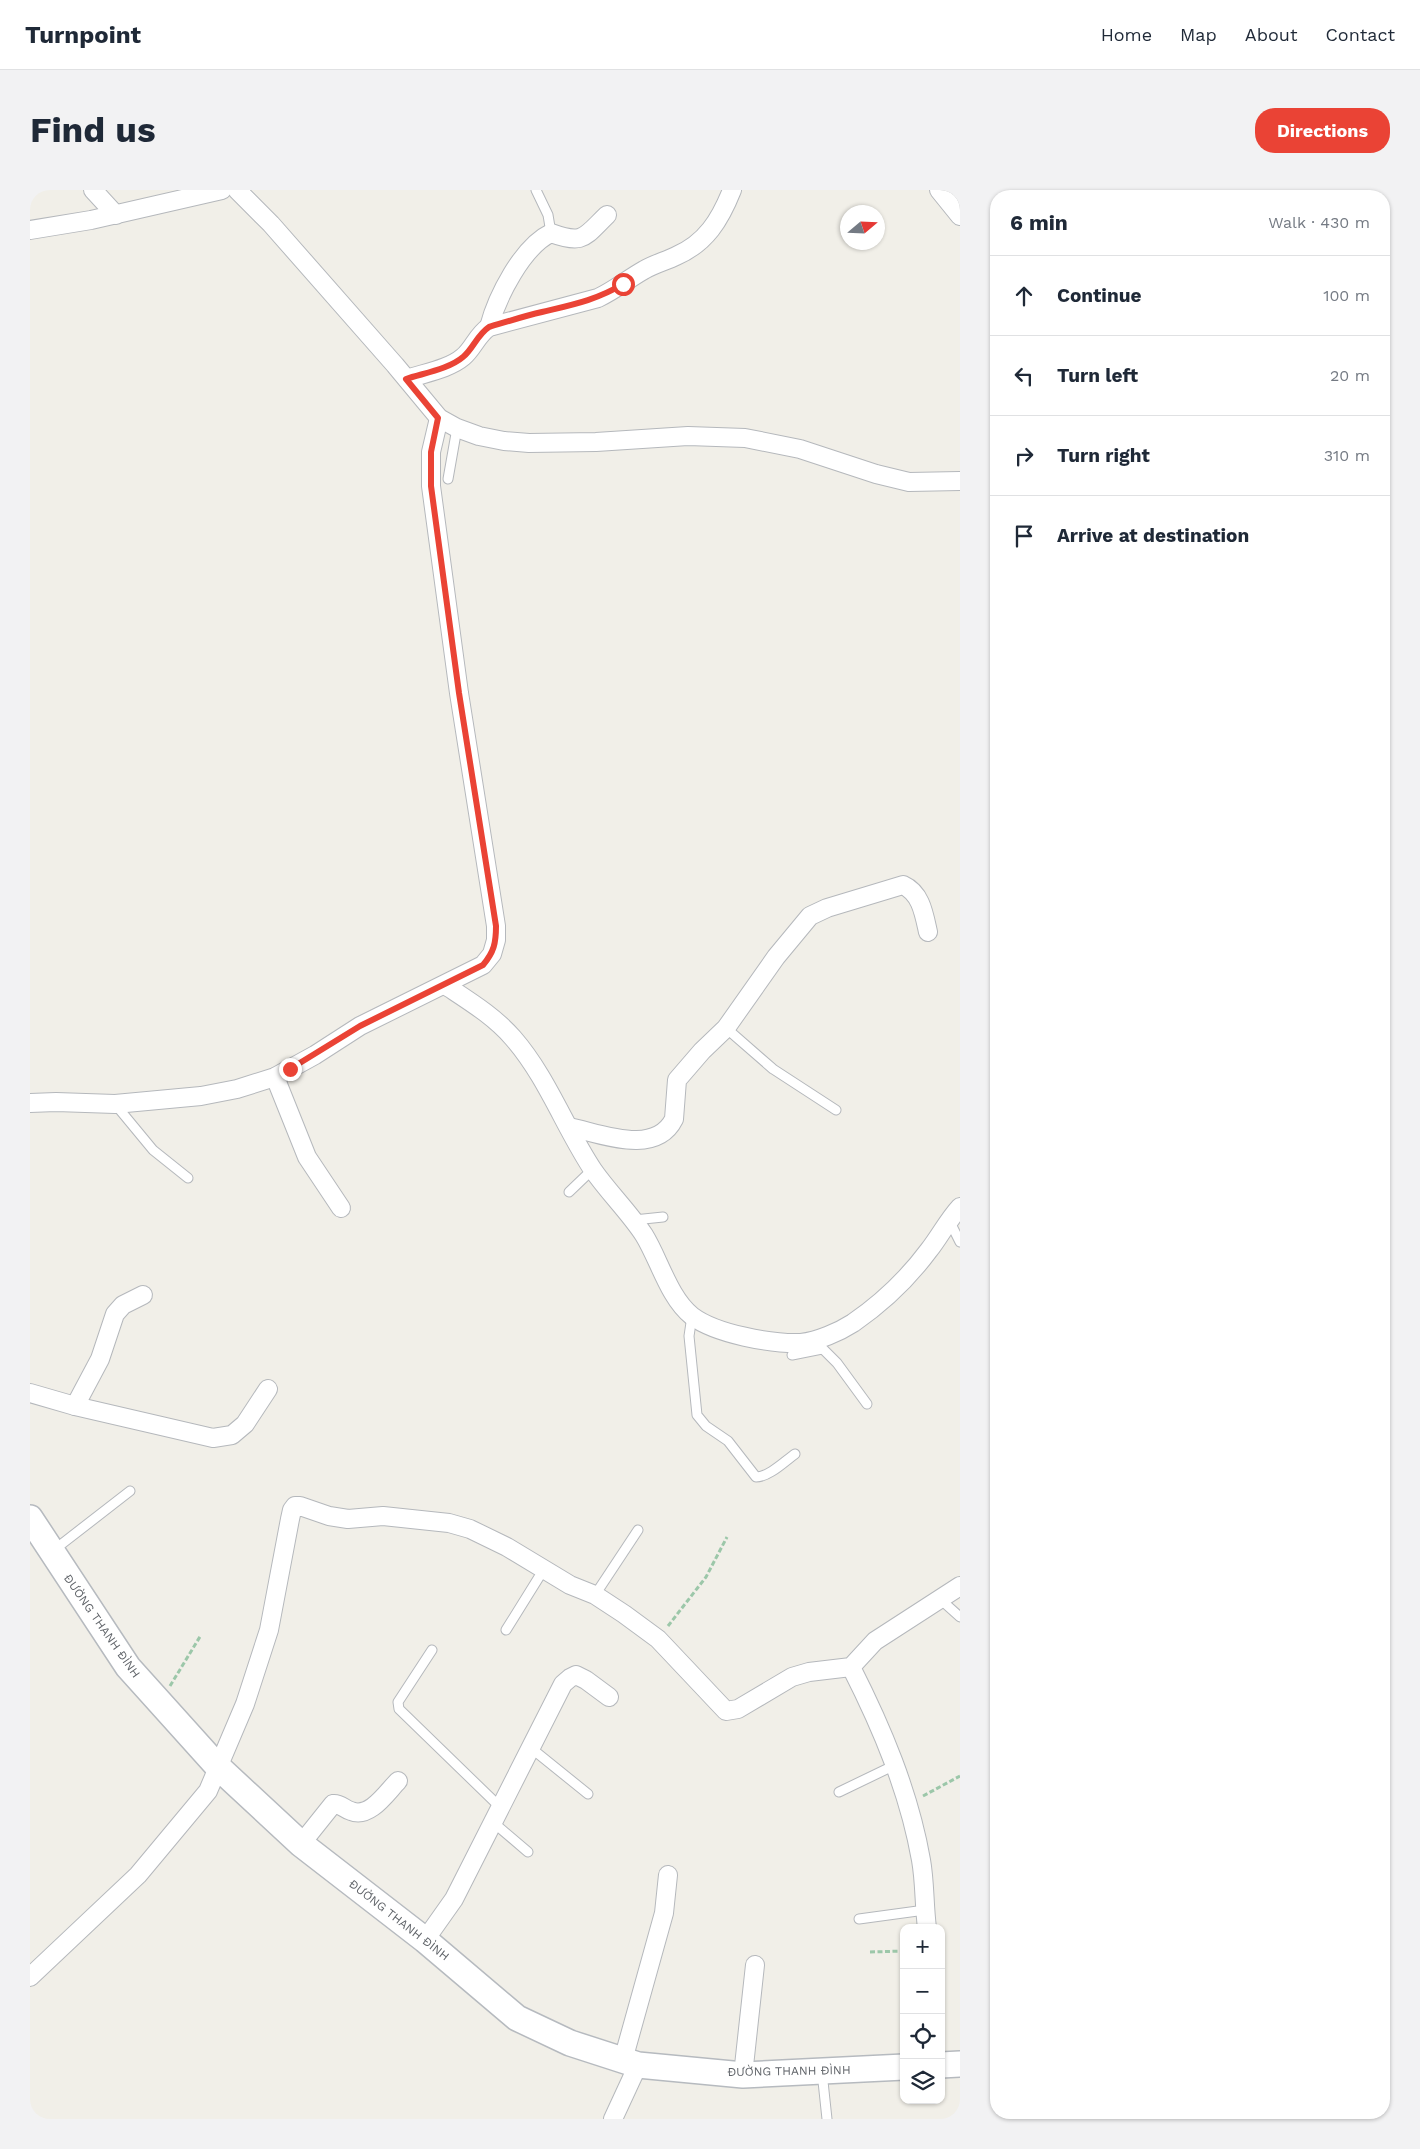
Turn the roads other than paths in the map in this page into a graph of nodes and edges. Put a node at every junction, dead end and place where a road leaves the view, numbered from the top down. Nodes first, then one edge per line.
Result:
1 (93, 190) edge
2 (222, 190) edge
3 (237, 190) edge
4 (536, 190) edge
5 (732, 190) edge
6 (939, 190) edge
7 (116, 215) junction
8 (607, 216) dead end
9 (960, 216) edge
10 (30, 230) edge
11 (551, 233) junction
12 (489, 327) junction
13 (406, 379) junction
14 (438, 418) junction
15 (457, 428) junction
16 (448, 479) dead end
17 (960, 481) edge
18 (928, 932) dead end
19 (445, 985) junction
20 (726, 1028) junction
21 (275, 1077) junction
22 (30, 1103) edge
23 (115, 1104) junction
24 (836, 1110) dead end
25 (568, 1127) junction
26 (593, 1169) junction
27 (188, 1178) dead end
28 (569, 1192) dead end
29 (341, 1208) dead end
30 (954, 1213) edge
31 (663, 1217) dead end
32 (634, 1220) junction
33 (960, 1242) edge
34 (142, 1295) dead end
35 (692, 1316) junction
36 (818, 1345) junction
37 (792, 1355) dead end
38 (268, 1389) dead end
39 (30, 1393) edge
40 (867, 1404) dead end
41 (74, 1406) junction
42 (795, 1454) dead end
43 (130, 1491) dead end
44 (30, 1518) edge
45 (638, 1530) dead end
46 (52, 1552) junction
47 (544, 1569) junction
48 (960, 1586) edge
49 (595, 1595) junction
50 (940, 1598) junction
51 (960, 1617) edge
52 (506, 1630) dead end
53 (432, 1650) dead end
54 (851, 1667) junction
55 (609, 1697) dead end
56 (531, 1748) junction
57 (895, 1765) junction
58 (218, 1767) junction
59 (398, 1781) dead end
60 (839, 1792) dead end
61 (588, 1794) dead end
62 (498, 1815) junction
63 (301, 1844) junction
64 (528, 1852) dead end
65 (668, 1875) dead end
66 (925, 1910) junction
67 (859, 1919) dead end
68 (927, 1924) edge
69 (425, 1940) junction
70 (755, 1965) dead end
71 (30, 1977) edge
72 (630, 2063) junction
73 (960, 2064) edge
74 (945, 2065) edge
75 (900, 2067) edge
76 (822, 2072) junction
77 (742, 2075) junction
78 (614, 2119) edge
79 (827, 2119) edge

1 - 7 street
2 - 7 street
3 - 13 street
4 - 11 lane
5 - 12 street
6 - 9 street
7 - 10 street
8 - 11 street
11 - 12 street
12 - 13 street
13 - 14 street
14 - 15 street
14 - 19 street
15 - 16 lane
15 - 17 street
18 - 20 street
19 - 21 street
19 - 25 street
20 - 24 lane
20 - 25 street
21 - 23 street
21 - 29 street
22 - 23 street
23 - 27 lane
25 - 26 street
26 - 28 lane
26 - 32 street
30 - 33 lane
30 - 36 street
31 - 32 lane
32 - 35 street
34 - 41 street
35 - 36 street
35 - 42 lane
36 - 37 lane
36 - 40 lane
38 - 41 street
39 - 41 street
43 - 46 lane
44 - 46 street, ĐƯỜNG THANH ĐÌNH
45 - 49 lane
46 - 58 street, ĐƯỜNG THANH ĐÌNH
47 - 49 street
47 - 52 lane
47 - 58 street
48 - 50 street
49 - 54 street
50 - 51 lane
50 - 54 street
53 - 62 lane
54 - 57 street
55 - 56 street
56 - 61 lane
56 - 62 street
57 - 60 lane
57 - 66 street
58 - 63 street, ĐƯỜNG THANH ĐÌNH
58 - 71 street
59 - 63 street
62 - 64 lane
62 - 69 street
63 - 69 street, ĐƯỜNG THANH ĐÌNH
65 - 72 street
66 - 67 lane
66 - 68 street
69 - 72 street, ĐƯỜNG THANH ĐÌNH
70 - 77 street
72 - 77 street, ĐƯỜNG THANH ĐÌNH
72 - 78 street
73 - 74 street
75 - 76 street, ĐƯỜNG THANH ĐÌNH
76 - 77 street, ĐƯỜNG THANH ĐÌNH
76 - 79 lane

